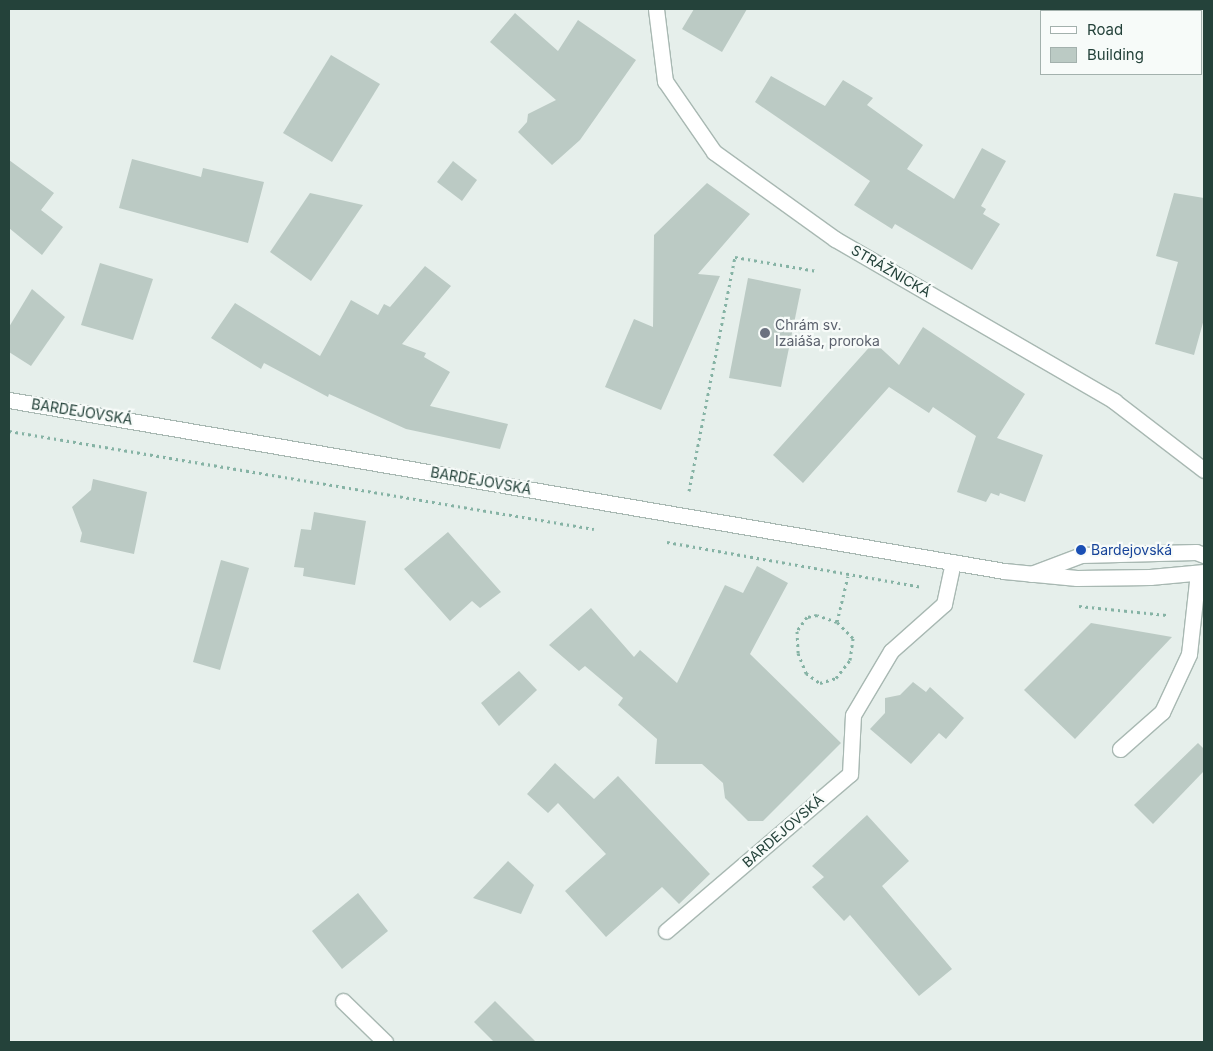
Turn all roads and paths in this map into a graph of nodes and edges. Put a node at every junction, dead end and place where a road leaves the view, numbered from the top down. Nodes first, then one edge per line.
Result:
1 (656, 9) edge
2 (817, 272) dead end
3 (9, 400) edge
4 (9, 431) edge
5 (1204, 470) edge
6 (684, 516) junction
7 (598, 530) dead end
8 (665, 541) dead end
9 (1204, 555) edge
10 (953, 562) junction
11 (1201, 572) edge
12 (1031, 574) junction
13 (848, 576) junction
14 (946, 591) junction
15 (1078, 606) dead end
16 (837, 622) junction
17 (1192, 625) junction
18 (1120, 749) dead end
19 (666, 931) dead end
20 (343, 1001) dead end
21 (385, 1042) edge

1 - 5 street, STRÁŽNICKÁ
2 - 6 path
3 - 6 street, BARDEJOVSKÁ
4 - 7 path
6 - 10 street, BARDEJOVSKÁ
8 - 13 path
9 - 12 street
10 - 12 street, BARDEJOVSKÁ
10 - 14 street, BARDEJOVSKÁ
11 - 12 street, BARDEJOVSKÁ
11 - 17 street
13 - 14 path
13 - 16 path
14 - 19 street, BARDEJOVSKÁ
15 - 17 path
16 - 16 path
17 - 18 street
20 - 21 street

